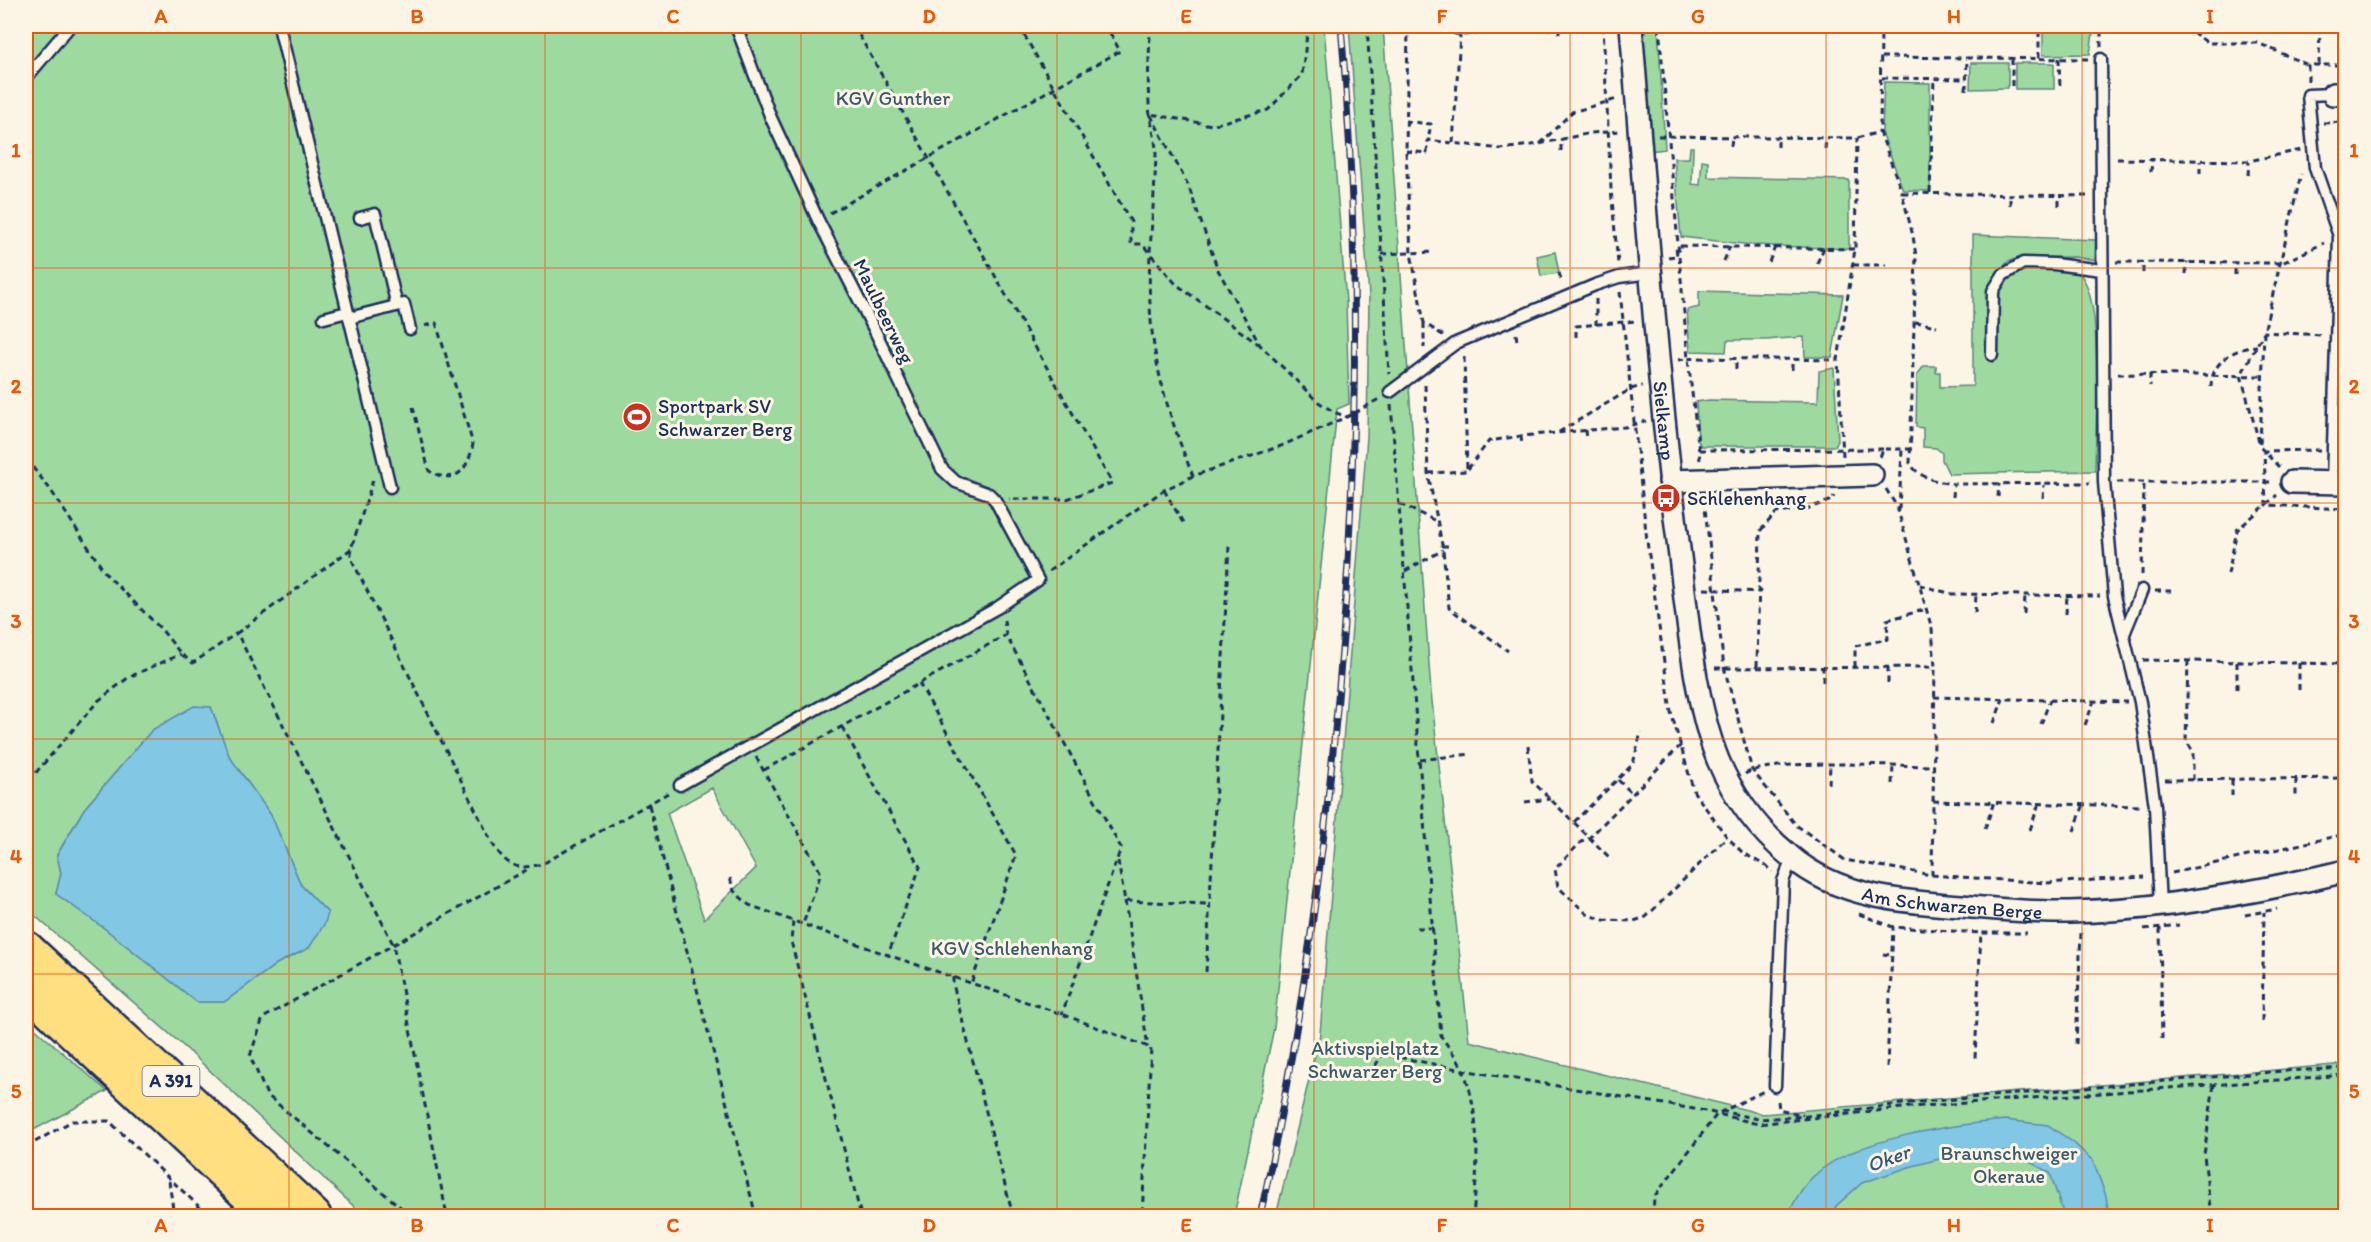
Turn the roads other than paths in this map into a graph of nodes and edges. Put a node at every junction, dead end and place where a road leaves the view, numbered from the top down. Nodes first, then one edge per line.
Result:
1 (70, 26) edge
2 (279, 26) edge
3 (736, 26) edge
4 (1631, 26) edge
5 (2101, 59) road end
6 (26, 78) edge
7 (2339, 94) edge
8 (360, 218) dead end
9 (2102, 266) junction
10 (1650, 273) junction
11 (397, 306) junction
12 (348, 315) junction
13 (324, 318) dead end
14 (410, 328) road end
15 (1992, 355) dead end
16 (1390, 392) road end
17 (1670, 481) junction
18 (1880, 482) road end
19 (2292, 482) road end
20 (2339, 483) edge
21 (390, 487) dead end
22 (2142, 590) road end
23 (2123, 634) junction
24 (680, 785) road end
25 (1792, 859) junction
26 (2346, 871) edge
27 (2160, 906) junction
28 (26, 948) edge
29 (26, 988) edge
30 (1775, 1086) road end
31 (270, 1216) edge
32 (314, 1216) edge

1 - 6 lane
2 - 12 lane
3 - 24 lane, Maulbeerweg
4 - 10 street, Sielkamp
5 - 9 lane
7 - 20 lane
8 - 11 lane
9 - 15 lane
9 - 23 lane
10 - 16 lane
10 - 17 street, Sielkamp
11 - 12 lane
11 - 14 lane
12 - 13 lane
12 - 21 lane
17 - 18 street
17 - 25 street, Sielkamp
19 - 20 street
22 - 23 lane
23 - 27 lane
25 - 27 street, Am Schwarzen Berge
25 - 30 lane
26 - 27 street, Am Schwarzen Berge
28 - 32 highway, A 391
29 - 31 highway, A 391

